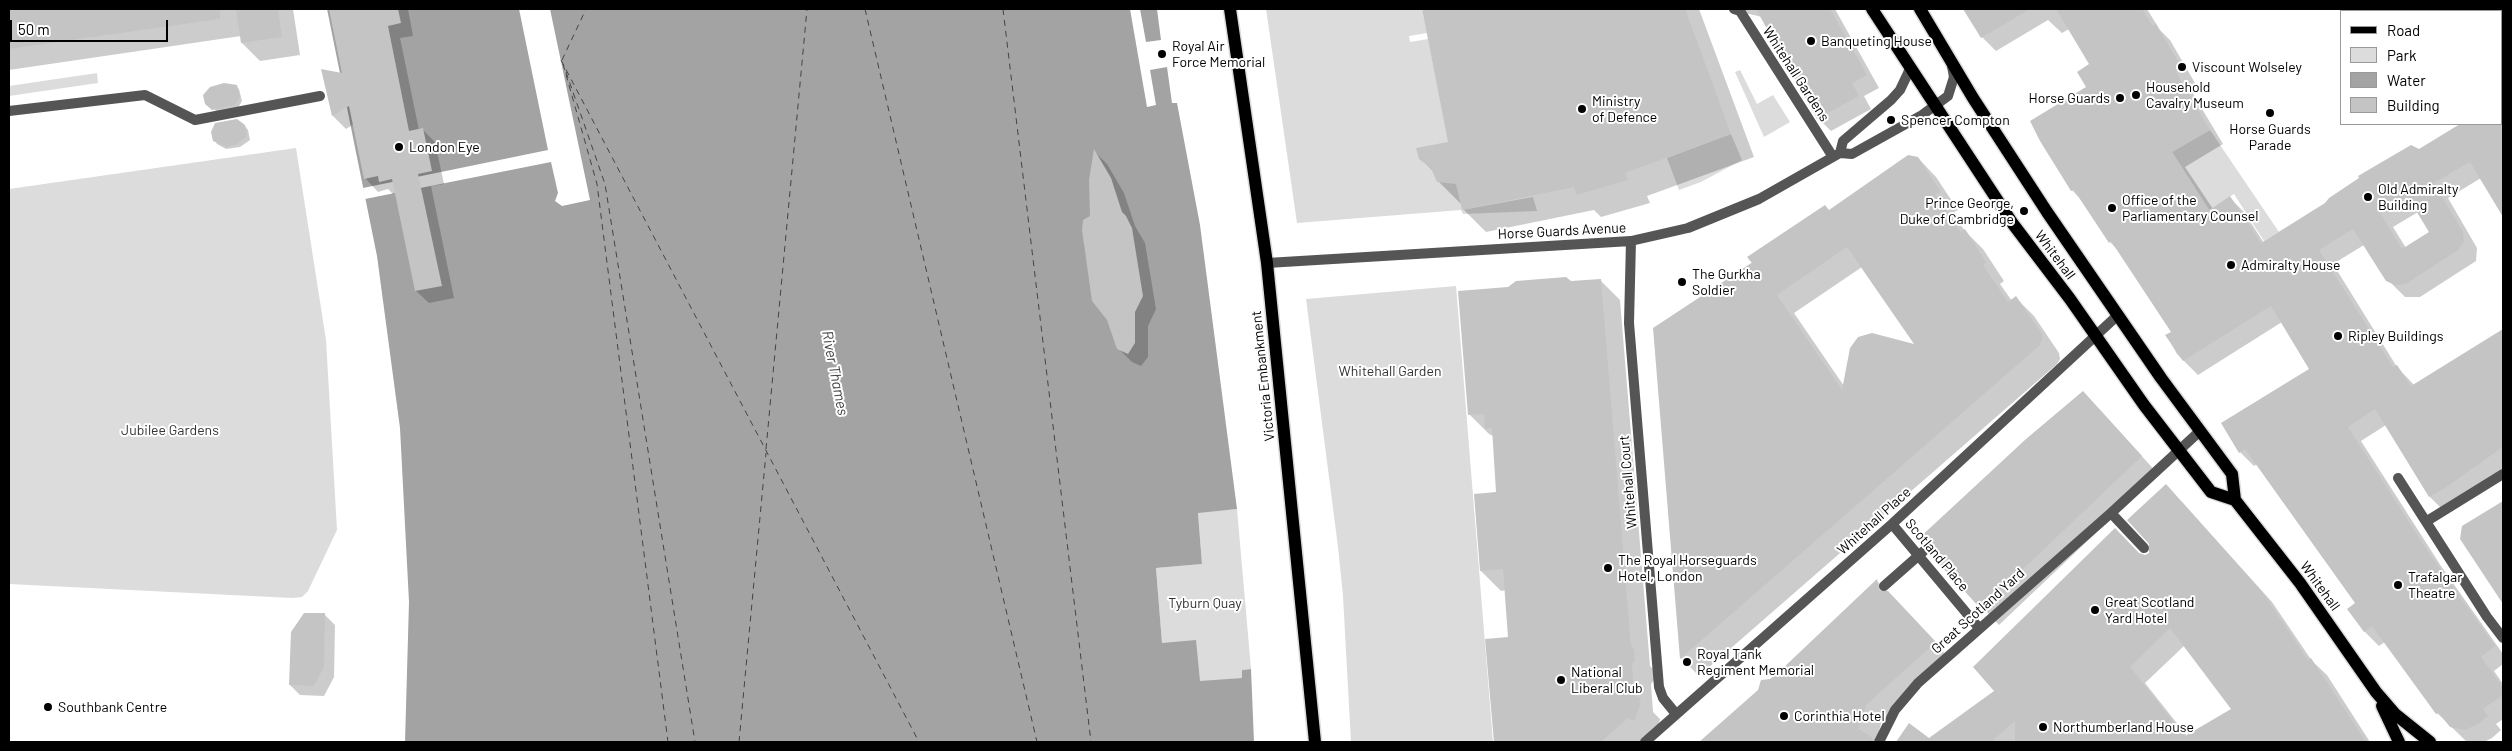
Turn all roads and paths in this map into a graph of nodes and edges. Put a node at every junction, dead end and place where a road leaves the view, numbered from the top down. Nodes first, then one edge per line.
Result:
1 (1230, 9) edge
2 (1734, 9) edge
3 (1872, 9) edge
4 (1920, 9) edge
5 (1948, 56) junction
6 (1910, 69) junction
7 (320, 96) dead end
8 (1935, 107) junction
9 (9, 111) edge
10 (1837, 155) junction
11 (1630, 241) junction
12 (1266, 263) junction
13 (2118, 315) junction
14 (2094, 335) junction
15 (2200, 431) junction
16 (2178, 450) junction
17 (2503, 474) edge
18 (2398, 478) dead end
19 (2235, 500) junction
20 (2111, 513) junction
21 (2427, 521) junction
22 (1892, 524) junction
23 (2144, 548) dead end
24 (1926, 549) dead end
25 (1884, 586) dead end
26 (1980, 628) junction
27 (2503, 638) edge
28 (2376, 692) junction
29 (1676, 714) junction
30 (1315, 742) edge
31 (1645, 742) edge
32 (1879, 742) edge
33 (2399, 742) edge
34 (2430, 742) edge

1 - 12 main road, Victoria Embankment
2 - 10 street, Whitehall Gardens
3 - 6 main road, Whitehall
4 - 5 main road, Whitehall
5 - 8 street, Horse Guards Avenue
5 - 13 main road, Whitehall
6 - 8 main road, Whitehall
6 - 10 street, Horse Guards Avenue
7 - 9 street
8 - 10 street, Horse Guards Avenue
8 - 14 main road, Whitehall
10 - 11 street, Horse Guards Avenue
11 - 12 street, Horse Guards Avenue
11 - 29 street, Whitehall Court
12 - 30 main road, Victoria Embankment
13 - 14 street, Whitehall Place
13 - 15 main road, Whitehall
14 - 16 main road, Whitehall
14 - 22 street, Whitehall Place
15 - 16 street, Great Scotland Yard
15 - 19 main road, Whitehall
16 - 19 main road, Whitehall
16 - 20 street, Great Scotland Yard
17 - 21 street
18 - 21 street
19 - 28 main road, Whitehall
20 - 23 street
20 - 26 street, Great Scotland Yard
21 - 27 street
22 - 26 street, Scotland Place
22 - 29 street, Whitehall Place
24 - 25 street, bridge
26 - 32 street, Great Scotland Yard
28 - 33 main road, Whitehall
28 - 34 main road, Whitehall
29 - 31 street, Whitehall Place

